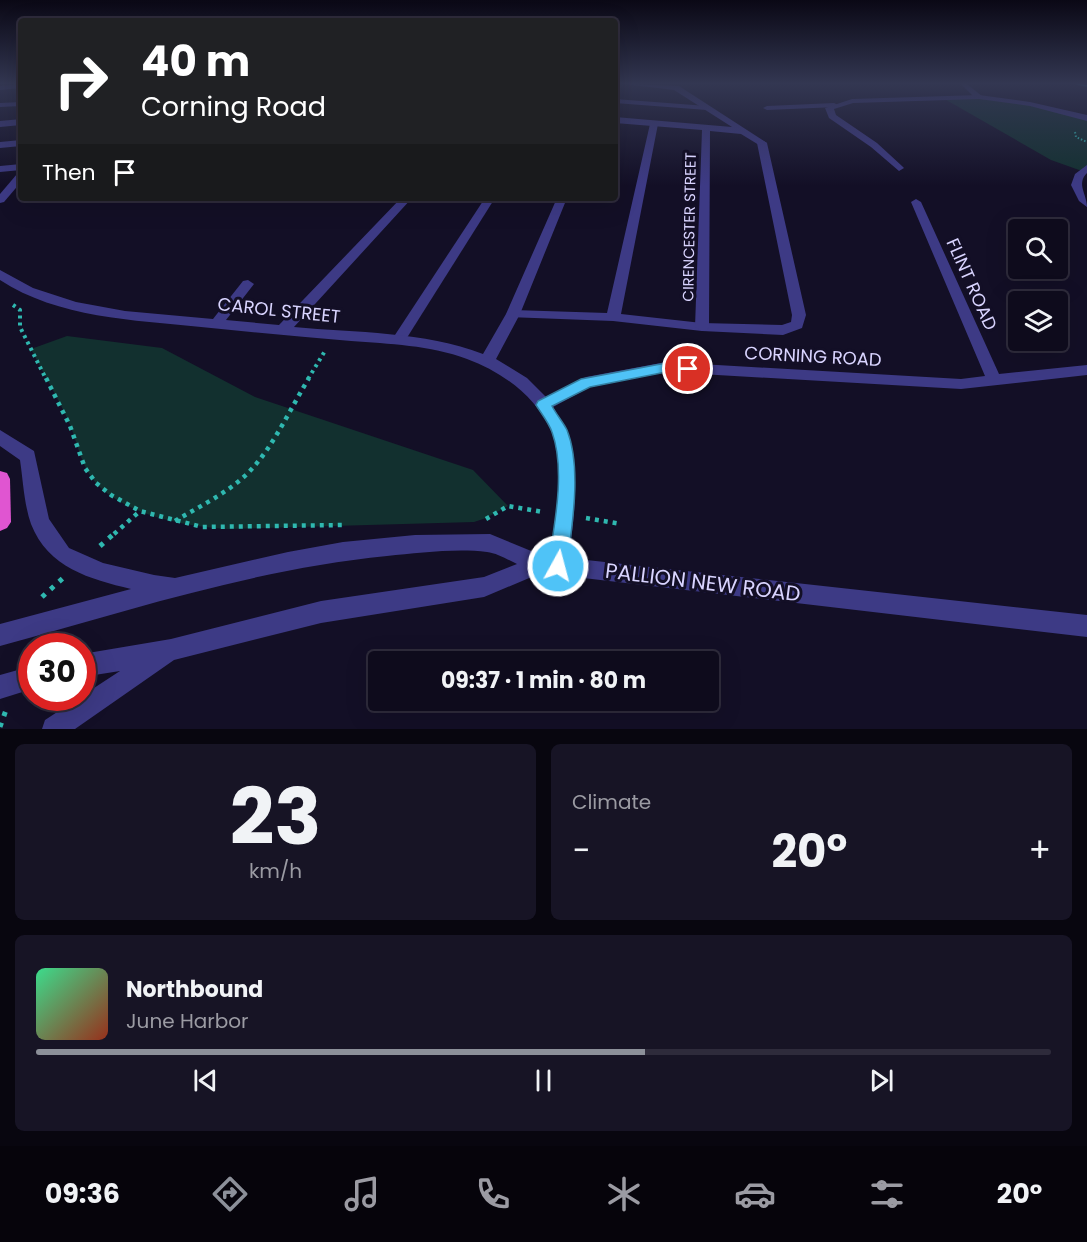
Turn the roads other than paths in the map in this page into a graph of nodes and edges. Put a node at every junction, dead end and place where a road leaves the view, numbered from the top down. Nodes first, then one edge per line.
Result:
1 (724, 118) edge
2 (835, 118) edge
3 (618, 120) edge
4 (18, 122) edge
5 (0, 124) edge
6 (654, 124) junction
7 (706, 129) junction
8 (745, 131) junction
9 (18, 143) edge
10 (0, 145) edge
11 (18, 167) edge
12 (899, 168) dead end
13 (1087, 168) edge
14 (0, 169) edge
15 (18, 179) edge
16 (0, 200) edge
17 (403, 201) edge
18 (488, 201) edge
19 (561, 201) edge
20 (916, 202) dead end
21 (1087, 204) edge
22 (0, 274) edge
23 (248, 284) dead end
24 (513, 314) junction
25 (613, 318) junction
26 (216, 324) junction
27 (702, 327) junction
28 (282, 330) junction
29 (398, 341) junction
30 (487, 361) junction
31 (1087, 370) edge
32 (994, 380) junction
33 (543, 405) junction
34 (0, 437) edge
35 (0, 478) edge
36 (0, 522) edge
37 (549, 565) junction
38 (181, 586) junction
39 (1087, 626) edge
40 (0, 635) edge
41 (171, 650) junction
42 (96, 663) edge
43 (18, 681) edge
44 (0, 687) edge
45 (54, 729) edge

1 - 8 street
2 - 12 street
3 - 6 street
4 - 5 street
6 - 7 street
6 - 25 street
7 - 8 street
7 - 27 street, CIRENCESTER STREET
8 - 27 street
9 - 10 street
11 - 14 street
13 - 21 street
15 - 16 street
17 - 28 street
18 - 29 street
19 - 24 street
20 - 32 street, FLINT ROAD
22 - 26 street, CAROL STREET
23 - 26 street
24 - 25 street
24 - 30 street
25 - 27 street
26 - 28 street, CAROL STREET
28 - 29 street, CAROL STREET
29 - 30 street, CAROL STREET
30 - 33 street, CAROL STREET
31 - 32 street, CORNING ROAD
32 - 33 street, CORNING ROAD
33 - 37 street, CAROL STREET
34 - 38 street, PALLION NEW ROAD
35 - 36 highway
37 - 38 street, PALLION NEW ROAD
37 - 39 street, PALLION NEW ROAD
37 - 41 street
38 - 40 street, PALLION NEW ROAD
41 - 42 street
41 - 45 street
43 - 44 street

